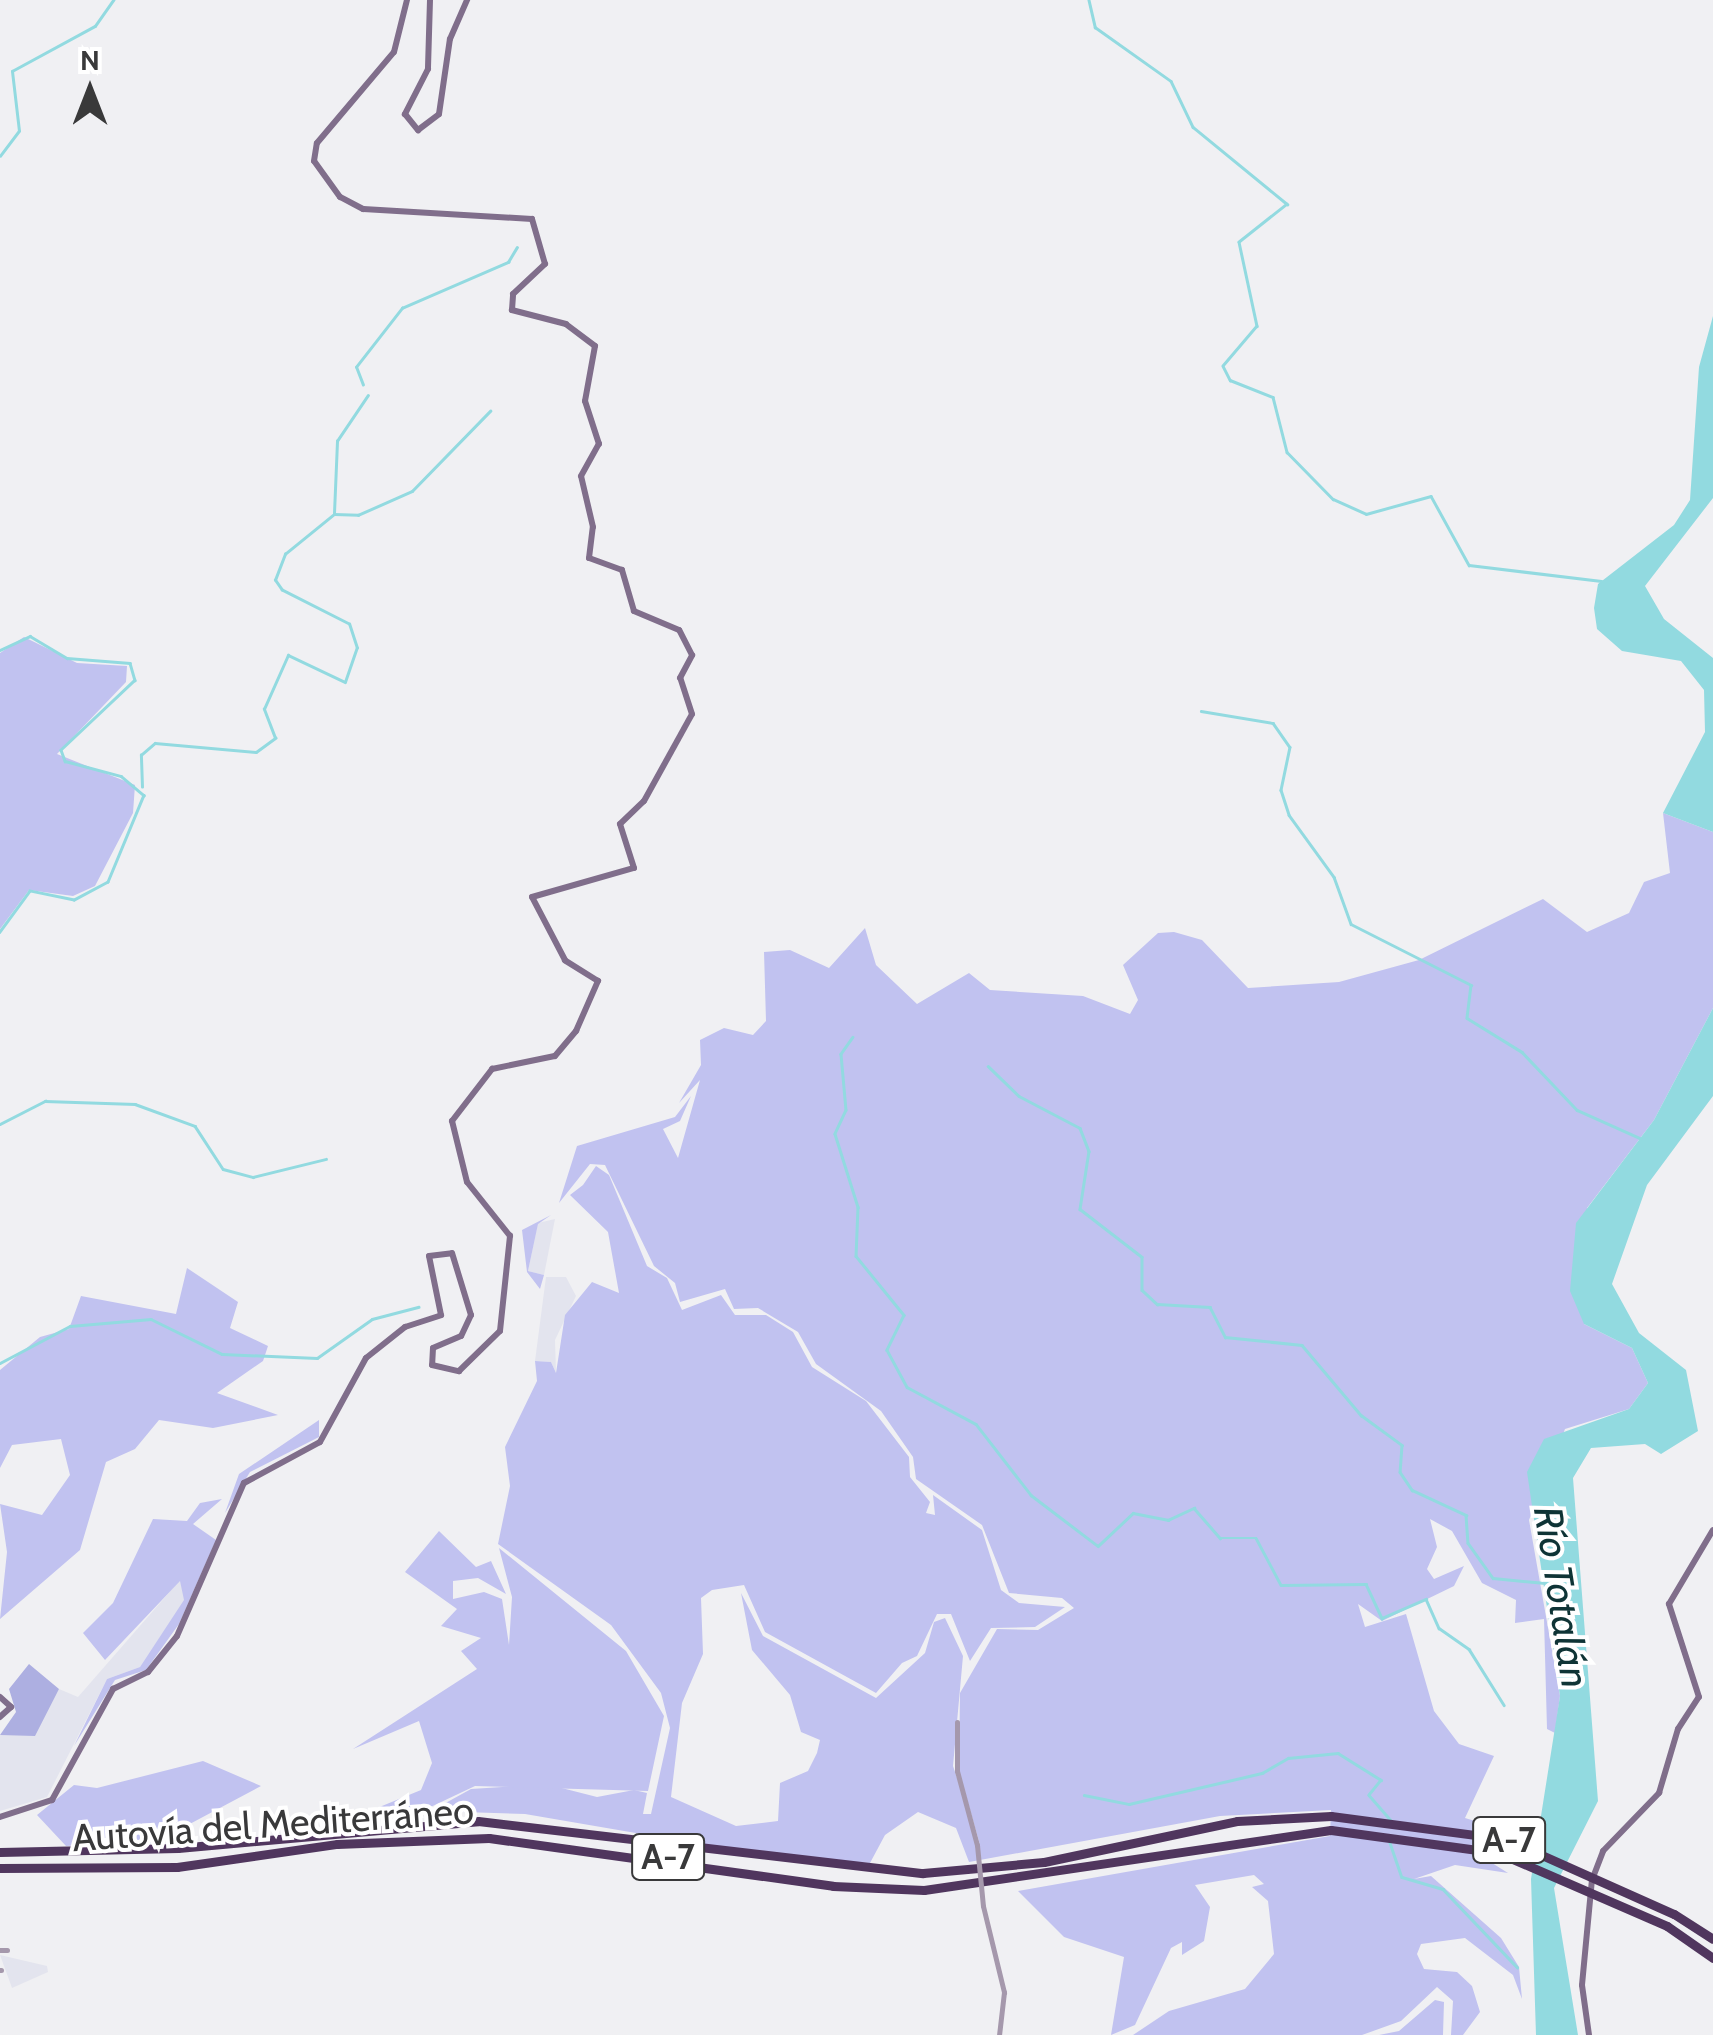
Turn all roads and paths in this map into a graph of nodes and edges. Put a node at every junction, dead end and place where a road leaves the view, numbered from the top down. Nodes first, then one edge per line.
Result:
1 (407, 0) edge
2 (430, 0) edge
3 (467, 0) edge
4 (1713, 1530) edge
5 (0, 1697) edge
6 (0, 1717) edge
7 (957, 1722) dead end
8 (0, 1817) edge
9 (0, 1852) edge
10 (0, 1868) edge
11 (1713, 1939) edge
12 (1713, 1958) edge
13 (999, 2035) edge
14 (1589, 2035) edge

1 - 8 main road
2 - 3 main road
4 - 14 main road
5 - 6 main road
7 - 13 street, bridge
9 - 11 highway, Autovía del Mediterráneo / A-7, bridge
10 - 12 highway, Autovía del Mediterráneo / A-7, bridge

